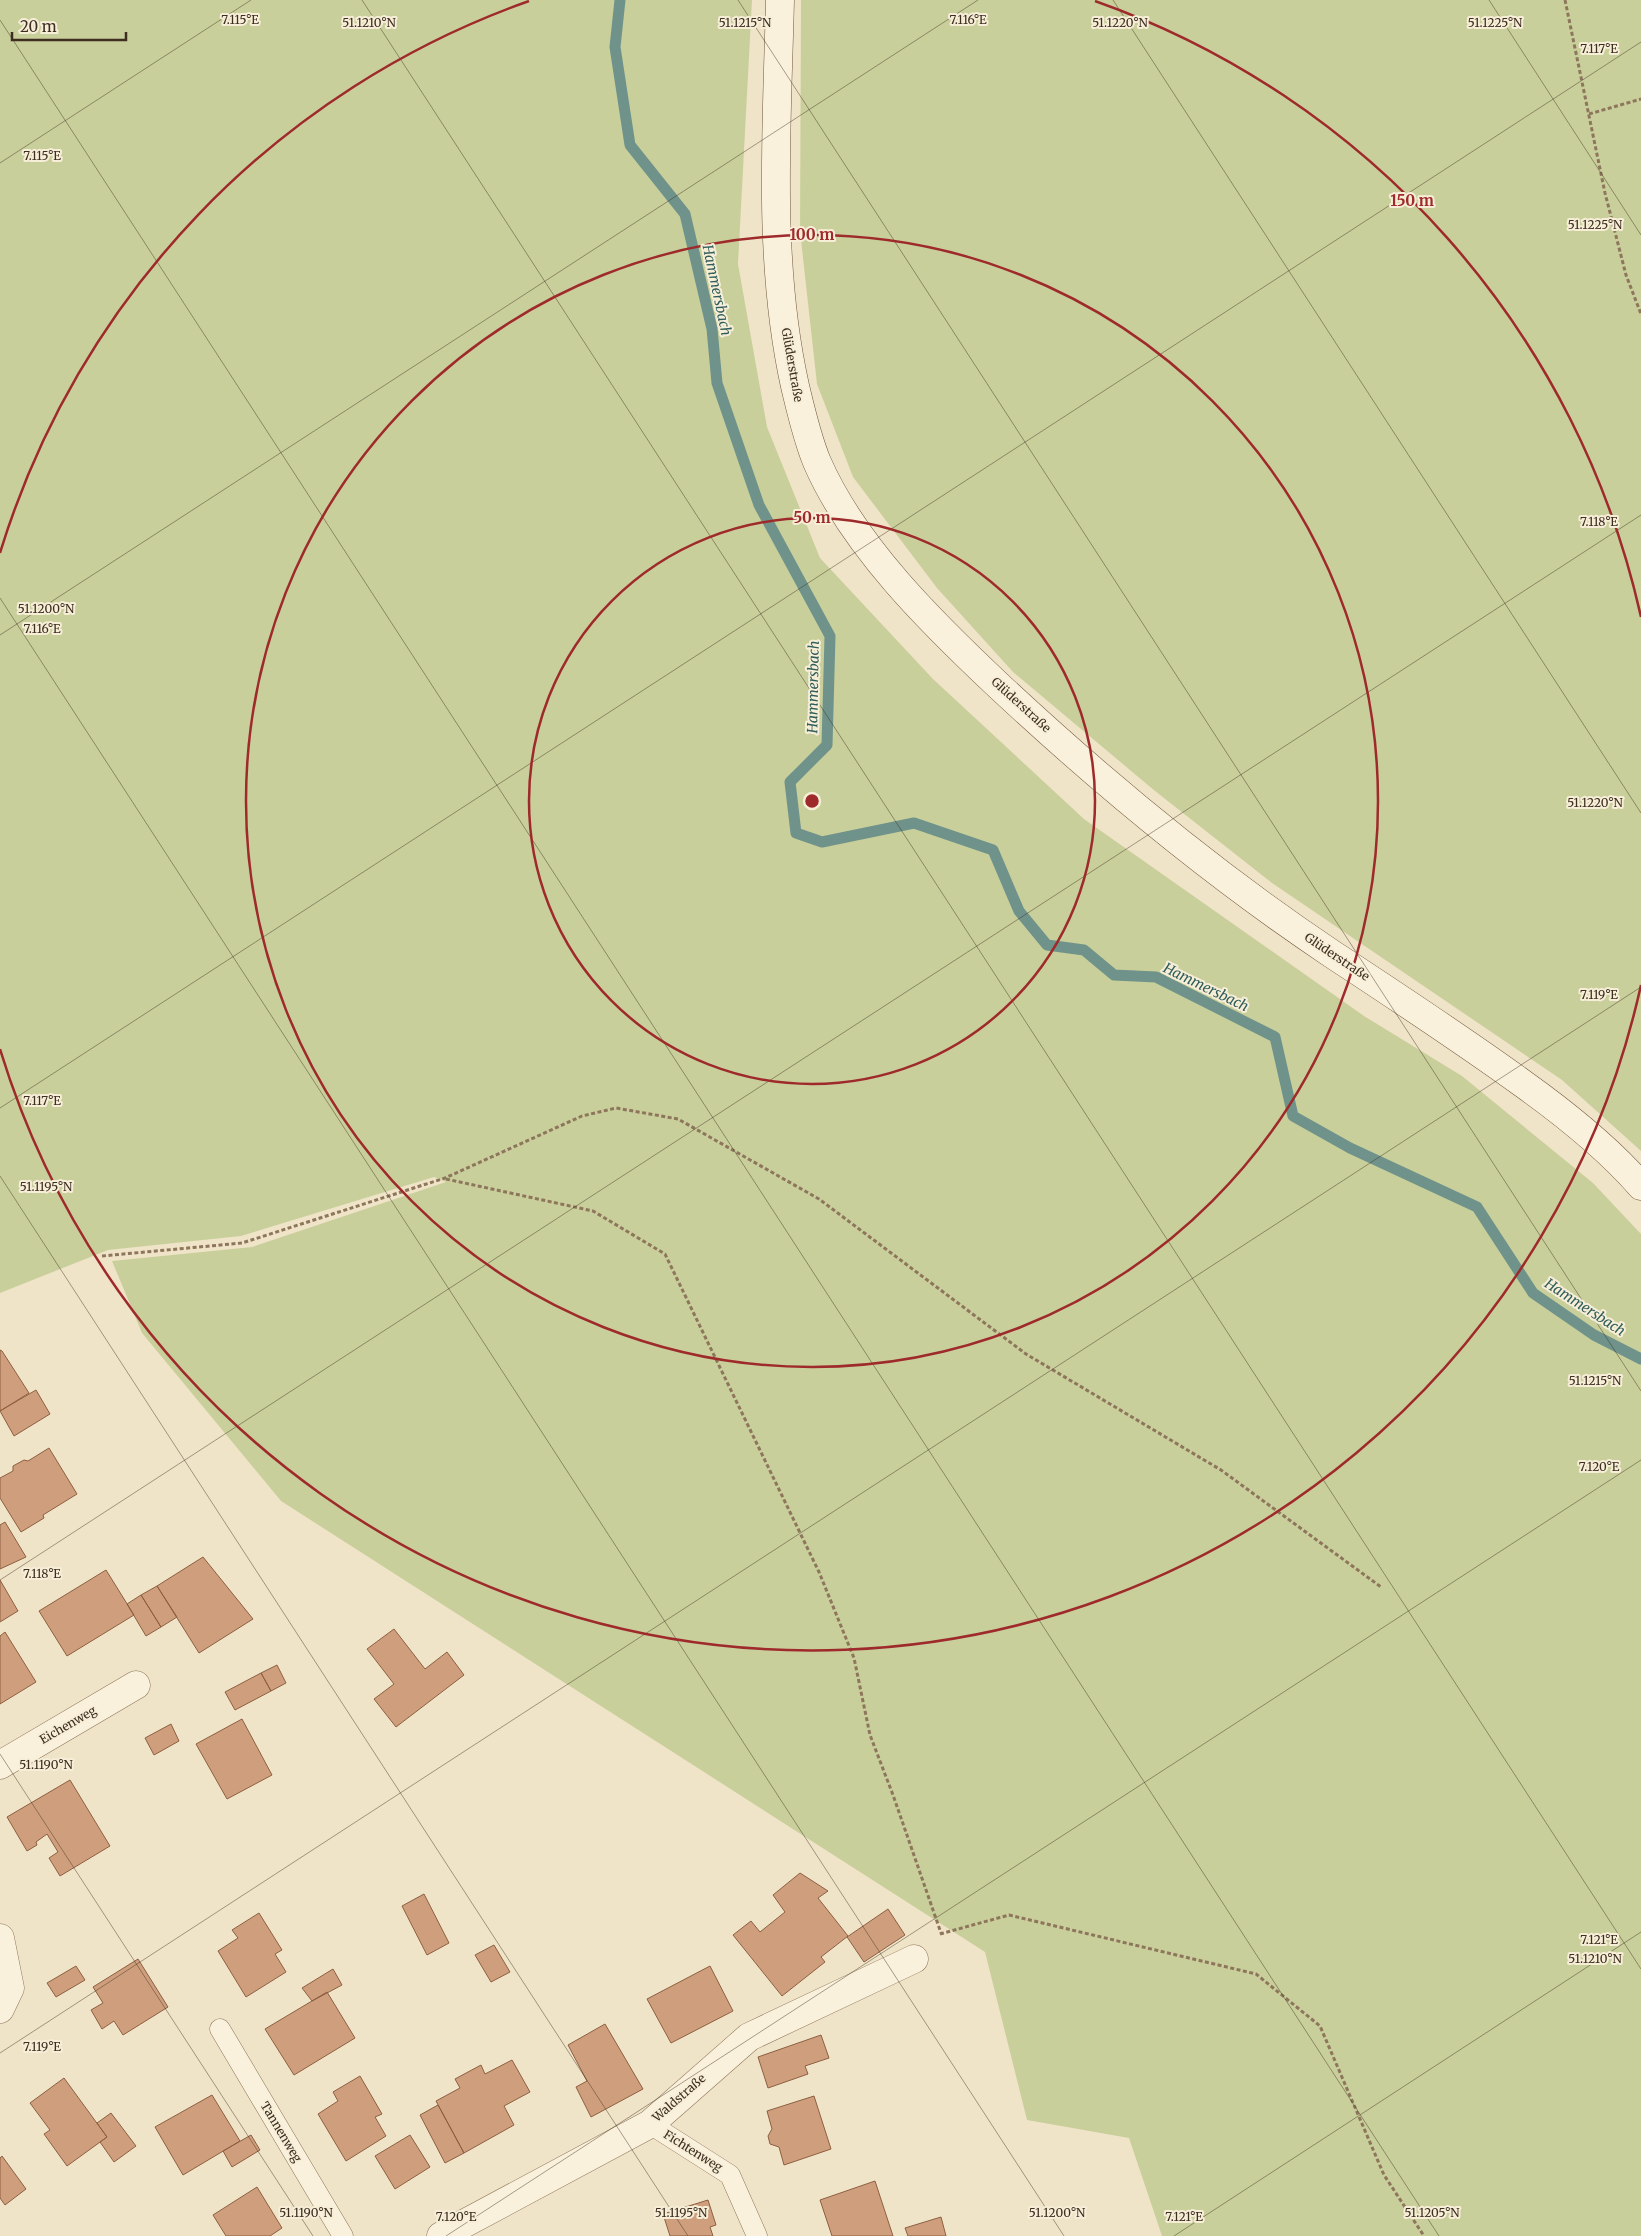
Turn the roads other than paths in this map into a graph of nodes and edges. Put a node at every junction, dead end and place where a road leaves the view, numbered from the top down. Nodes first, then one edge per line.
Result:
1 (780, 0) edge
2 (1641, 1186) edge
3 (136, 1685) dead end
4 (0, 1765) edge
5 (0, 1938) edge
6 (914, 1959) road end
7 (0, 2010) edge
8 (220, 2029) dead end
9 (650, 2124) junction
10 (343, 2236) edge
11 (441, 2236) edge
12 (757, 2236) edge

1 - 2 main road, Glüderstraße
3 - 4 main road, Eichenweg
5 - 7 main road
6 - 9 main road, Waldstraße
8 - 10 lane, Tannenweg
9 - 11 main road, Waldstraße
9 - 12 lane, Fichtenweg

